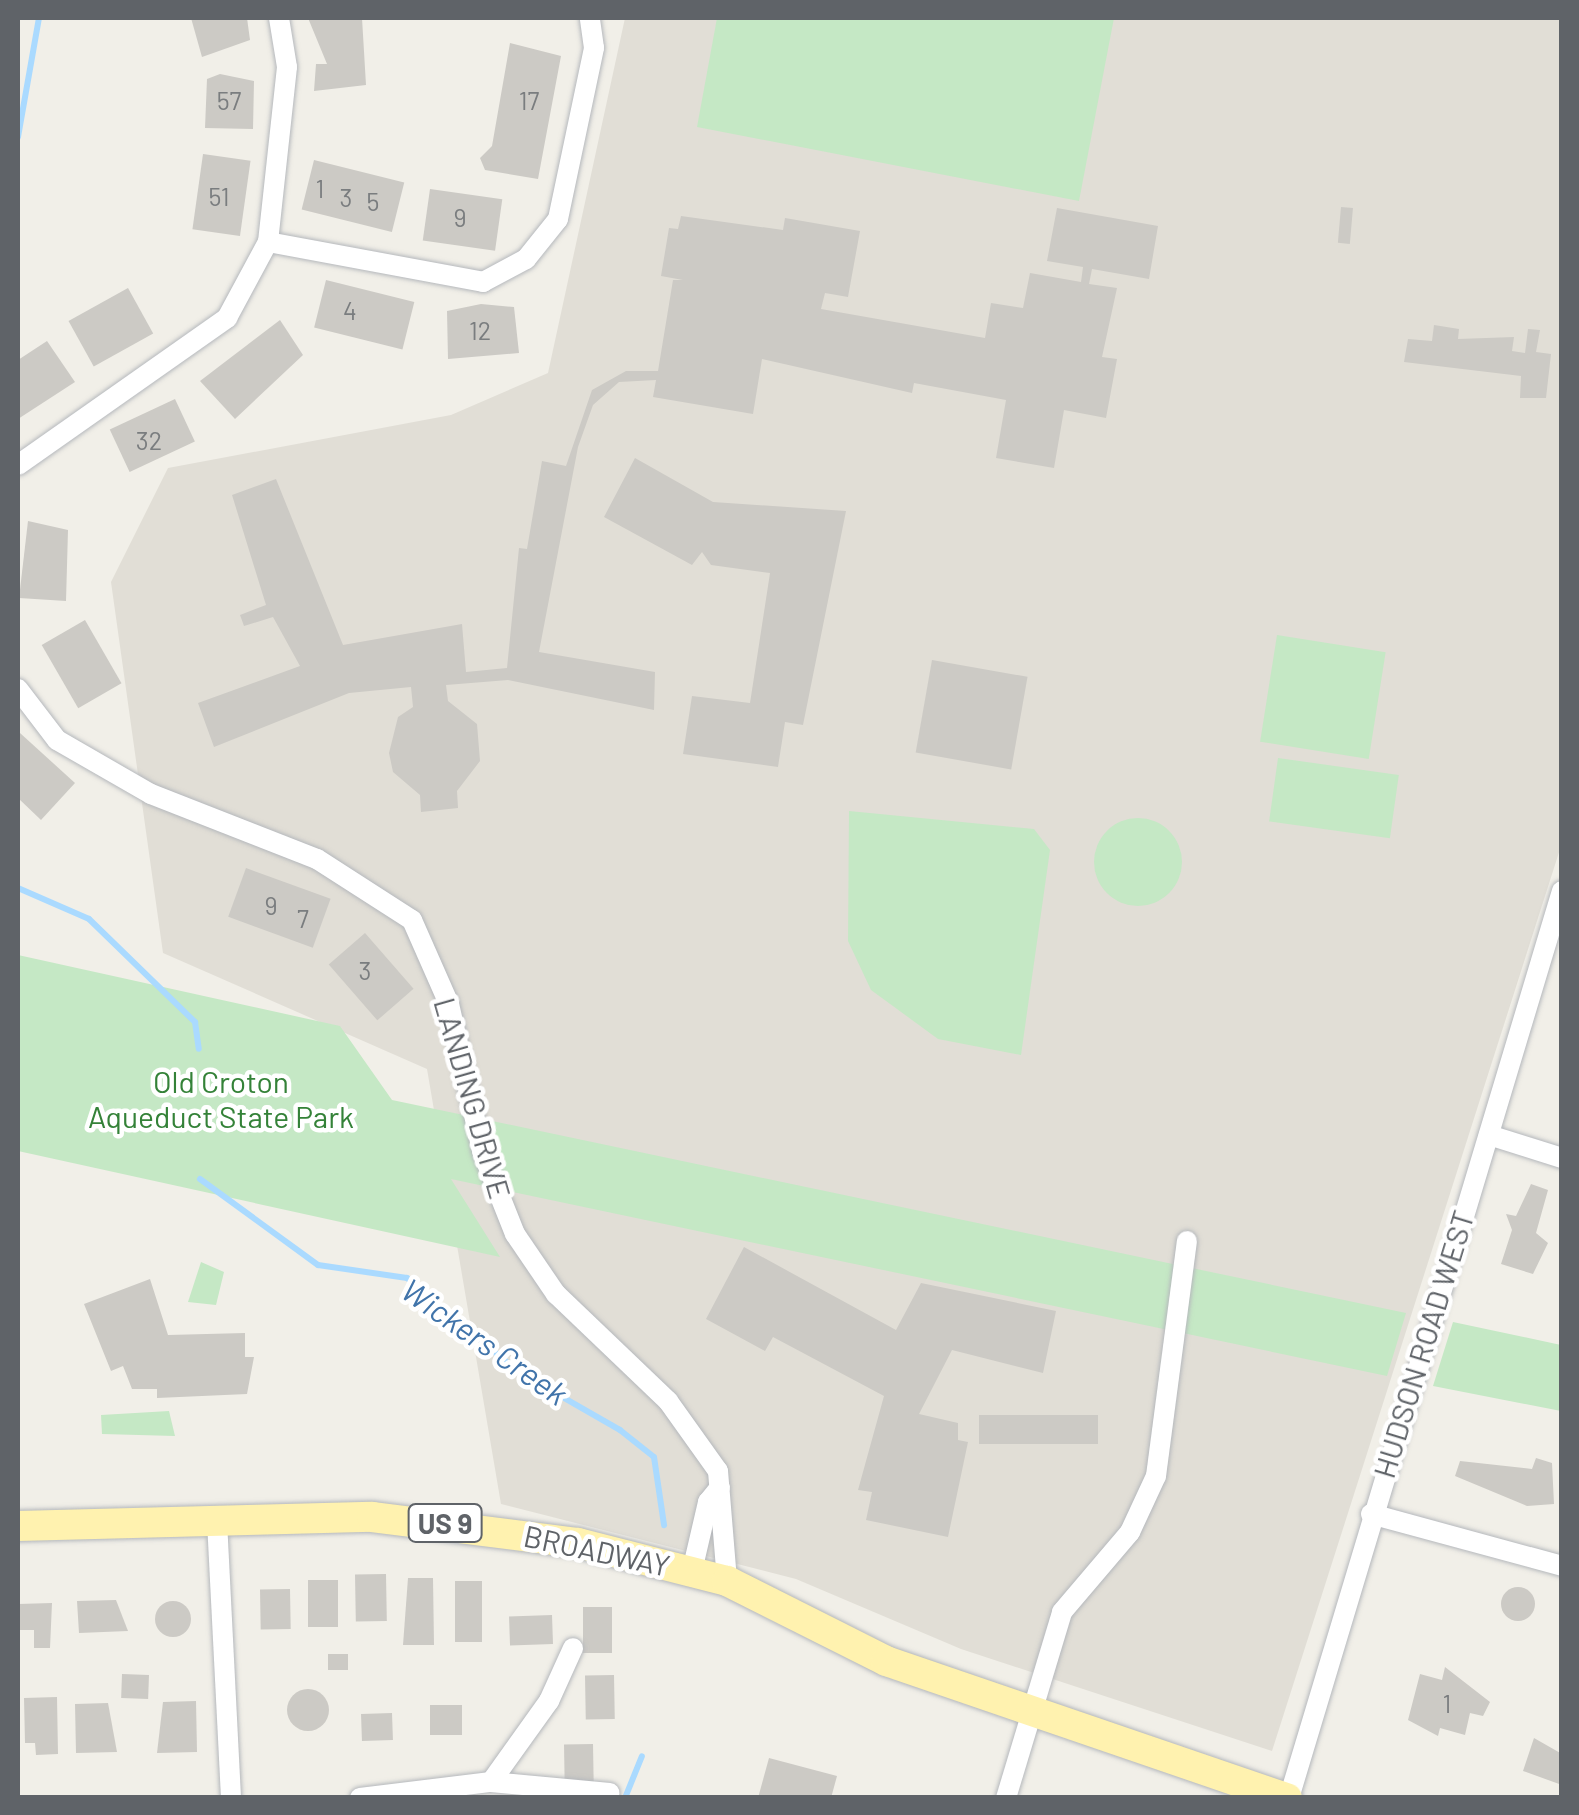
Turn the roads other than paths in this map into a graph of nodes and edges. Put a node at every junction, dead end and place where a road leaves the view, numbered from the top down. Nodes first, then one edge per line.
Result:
1 (279, 18) edge
2 (590, 18) edge
3 (268, 242) junction
4 (18, 465) edge
5 (18, 690) edge
6 (1562, 891) edge
7 (1489, 1135) junction
8 (1562, 1158) edge
9 (1187, 1240) dead end
10 (720, 1486) junction
11 (1372, 1514) junction
12 (217, 1520) junction
13 (18, 1526) edge
14 (1562, 1566) edge
15 (692, 1571) junction
16 (727, 1581) junction
17 (573, 1648) dead end
18 (1028, 1713) junction
19 (492, 1782) junction
20 (609, 1792) dead end
21 (231, 1798) edge
22 (360, 1798) edge
23 (1006, 1798) edge
24 (1288, 1798) edge

1 - 3 street
2 - 3 street
3 - 4 street
5 - 10 street, LANDING DRIVE
6 - 7 street, HUDSON ROAD WEST
7 - 8 street
7 - 11 street, HUDSON ROAD WEST
9 - 18 street
10 - 15 street
10 - 16 street, LANDING DRIVE
11 - 14 street
11 - 24 street, HUDSON ROAD WEST
12 - 13 main road, BROADWAY / US 9
12 - 15 main road, BROADWAY / US 9
12 - 21 street
15 - 16 main road, BROADWAY / US 9
16 - 18 main road, BROADWAY / US 9
17 - 19 street
18 - 23 street
18 - 24 main road, US 9
19 - 20 street
19 - 22 street

